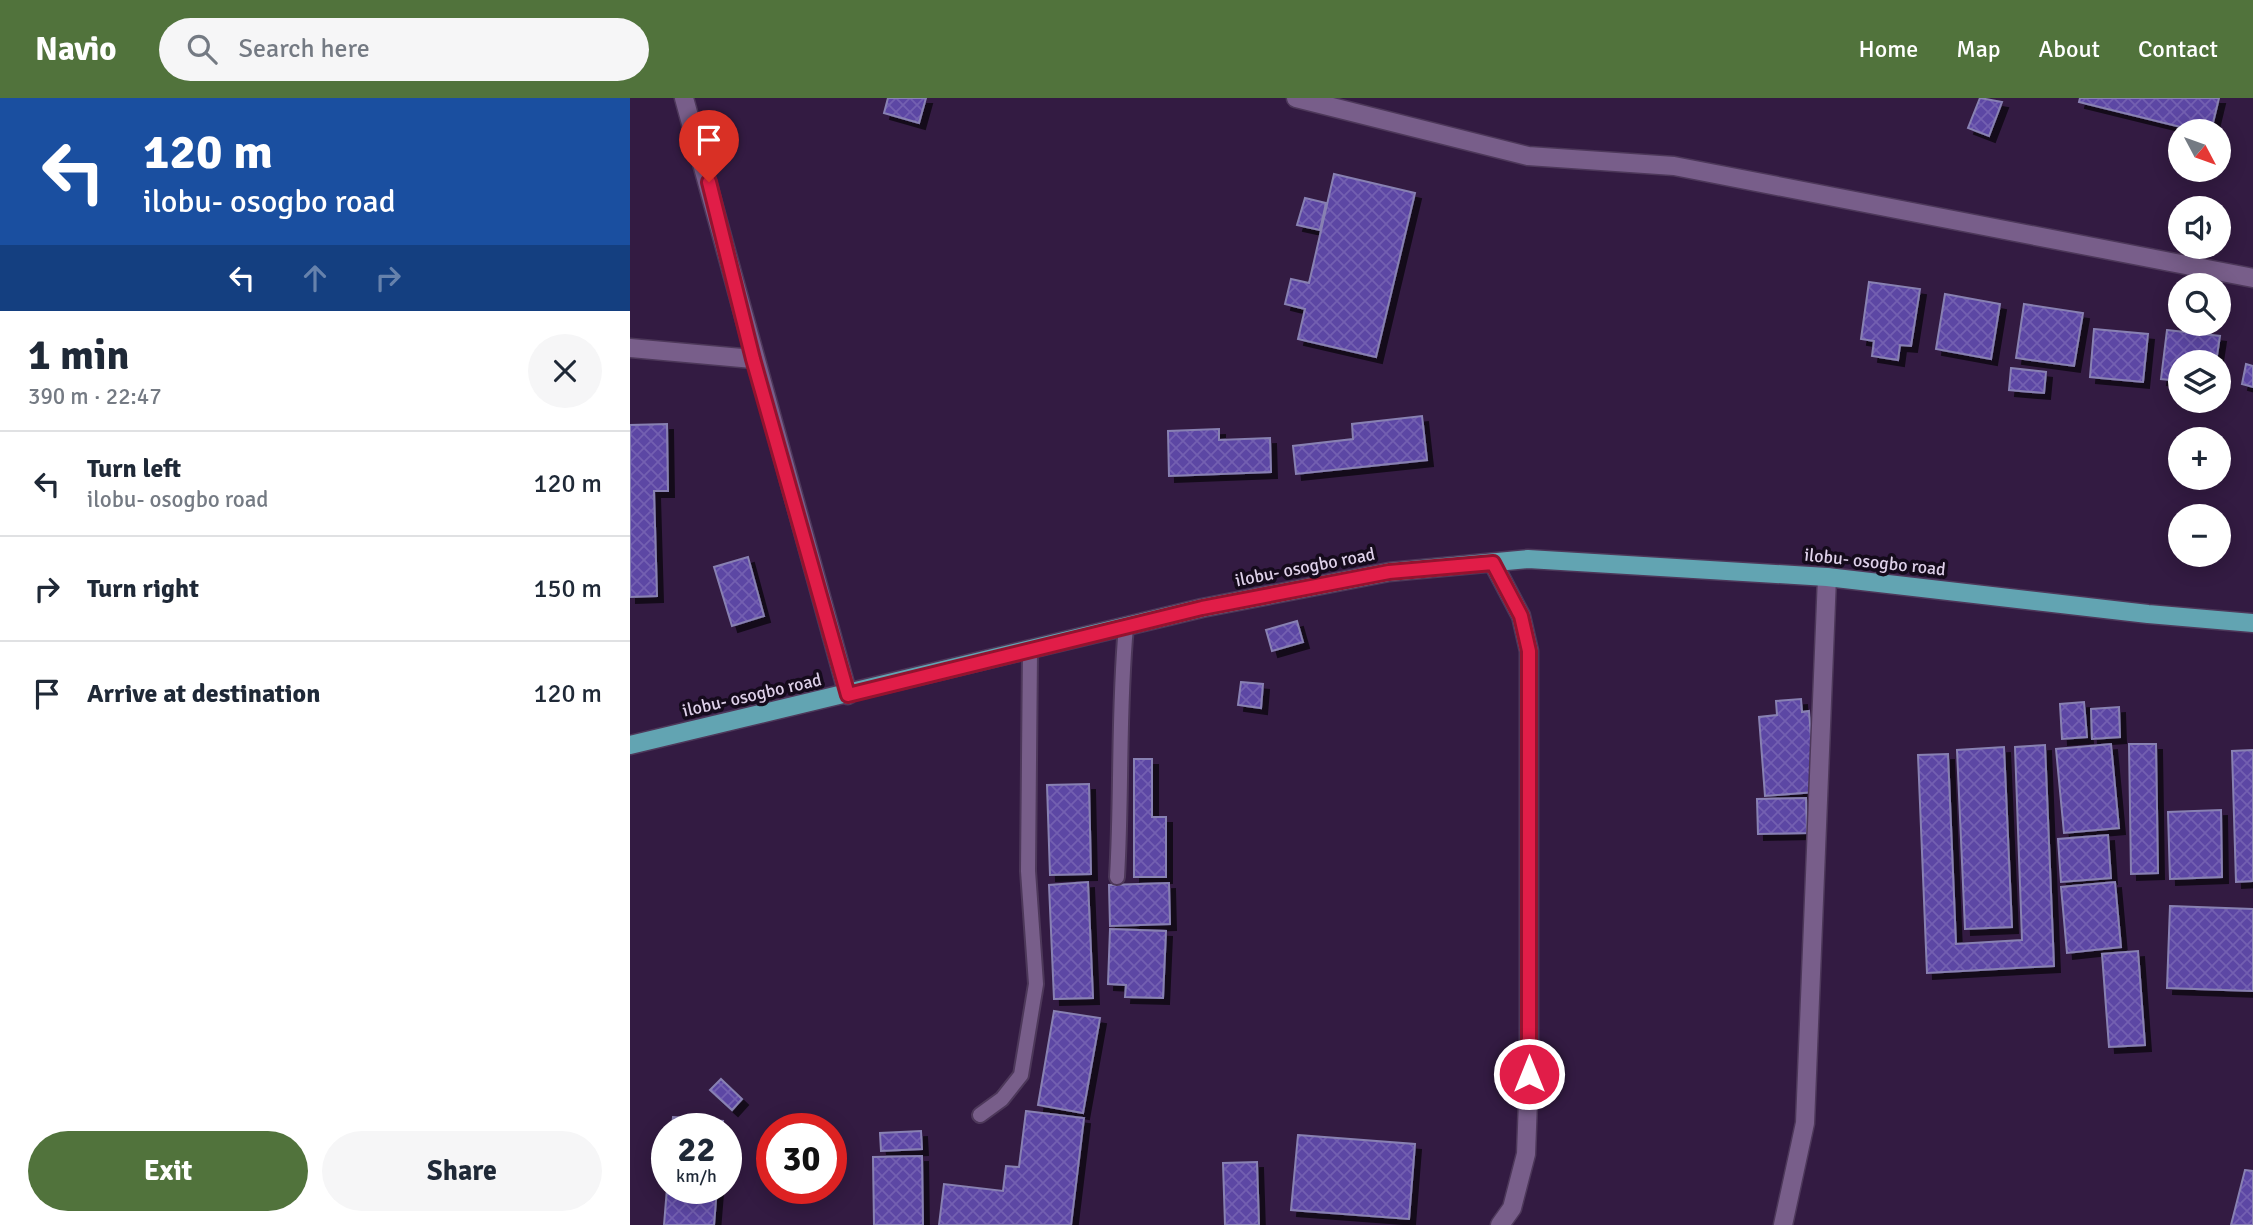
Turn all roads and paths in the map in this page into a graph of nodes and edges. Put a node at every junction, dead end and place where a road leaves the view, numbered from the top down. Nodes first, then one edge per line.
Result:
1 (684, 98) edge
2 (1296, 98) edge
3 (2253, 278) edge
4 (630, 348) edge
5 (753, 359) junction
6 (1493, 563) junction
7 (1827, 577) junction
8 (2253, 623) edge
9 (1126, 627) junction
10 (1030, 650) junction
11 (848, 695) junction
12 (630, 745) edge
13 (1117, 877) dead end
14 (980, 1115) dead end
15 (1500, 1225) edge
16 (1783, 1225) edge

1 - 5 street
2 - 3 street
4 - 5 street
5 - 11 street
6 - 7 main road, ilobu- osogbo road
6 - 9 main road, ilobu- osogbo road
6 - 15 street
7 - 8 main road, ilobu- osogbo road
7 - 16 street
9 - 10 main road, ilobu- osogbo road
9 - 13 lane
10 - 11 main road, ilobu- osogbo road
10 - 14 lane
11 - 12 main road, ilobu- osogbo road

